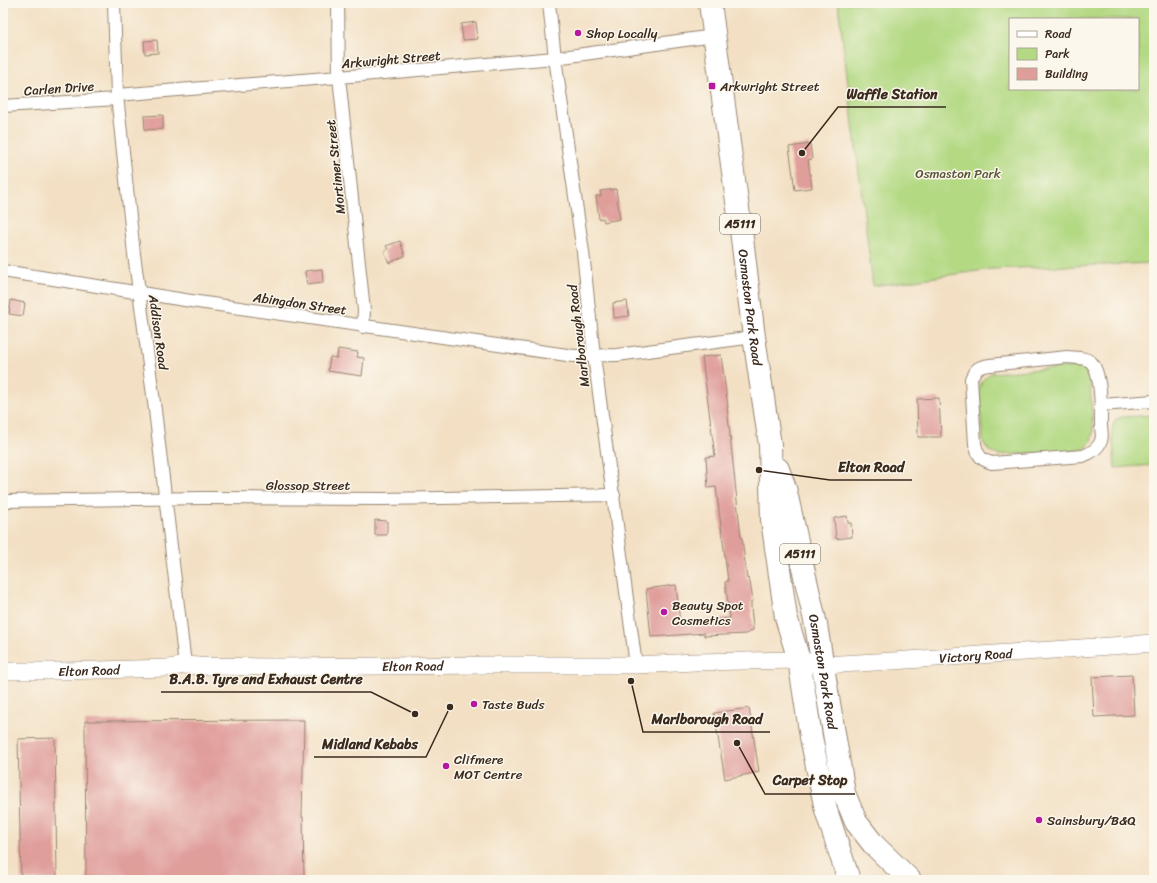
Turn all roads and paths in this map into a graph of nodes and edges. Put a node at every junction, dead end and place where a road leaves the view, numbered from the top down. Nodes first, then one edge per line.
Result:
1 (114, 3) edge
2 (338, 3) edge
3 (549, 3) edge
4 (710, 3) edge
5 (714, 36) junction
6 (555, 58) junction
7 (339, 77) junction
8 (117, 97) junction
9 (3, 106) edge
10 (3, 271) edge
11 (139, 293) junction
12 (363, 327) junction
13 (754, 337) junction
14 (594, 356) junction
15 (1154, 401) edge
16 (1101, 405) junction
17 (770, 445) junction
18 (614, 495) junction
19 (165, 498) junction
20 (3, 501) edge
21 (1154, 643) edge
22 (798, 660) junction
23 (823, 664) junction
24 (185, 665) junction
25 (636, 665) junction
26 (3, 671) edge
27 (849, 880) edge
28 (910, 880) edge

1 - 8 street, Addison Road
2 - 7 street, Mortimer Street
3 - 6 street, Marlborough Road
4 - 5 highway, Osmaston Park Road / A5111
5 - 6 street, Arkwright Street
5 - 13 highway, Osmaston Park Road / A5111
6 - 7 street, Arkwright Street
6 - 14 street, Marlborough Road
7 - 8 street, Arkwright Street
7 - 12 street, Mortimer Street
8 - 9 street, Carlen Drive
8 - 11 street, Addison Road
10 - 11 street, Abingdon Street
11 - 12 street, Abingdon Street
11 - 19 street, Addison Road
12 - 14 street, Abingdon Street
13 - 14 street, Abingdon Street
13 - 17 highway, Osmaston Park Road / A5111
14 - 18 street, Marlborough Road
15 - 16 street
16 - 16 street
17 - 22 highway, Osmaston Park Road / A5111
17 - 23 highway, Osmaston Park Road / A5111
18 - 19 street, Glossop Street
18 - 25 street, Marlborough Road
19 - 20 street, Glossop Street
19 - 24 street, Addison Road
21 - 23 street, Victory Road
22 - 23 street, Victory Road
22 - 25 street, Elton Road
22 - 27 highway, Osmaston Park Road / A5111
23 - 28 highway, Osmaston Park Road / A5111
24 - 25 street, Elton Road
24 - 26 street, Elton Road

